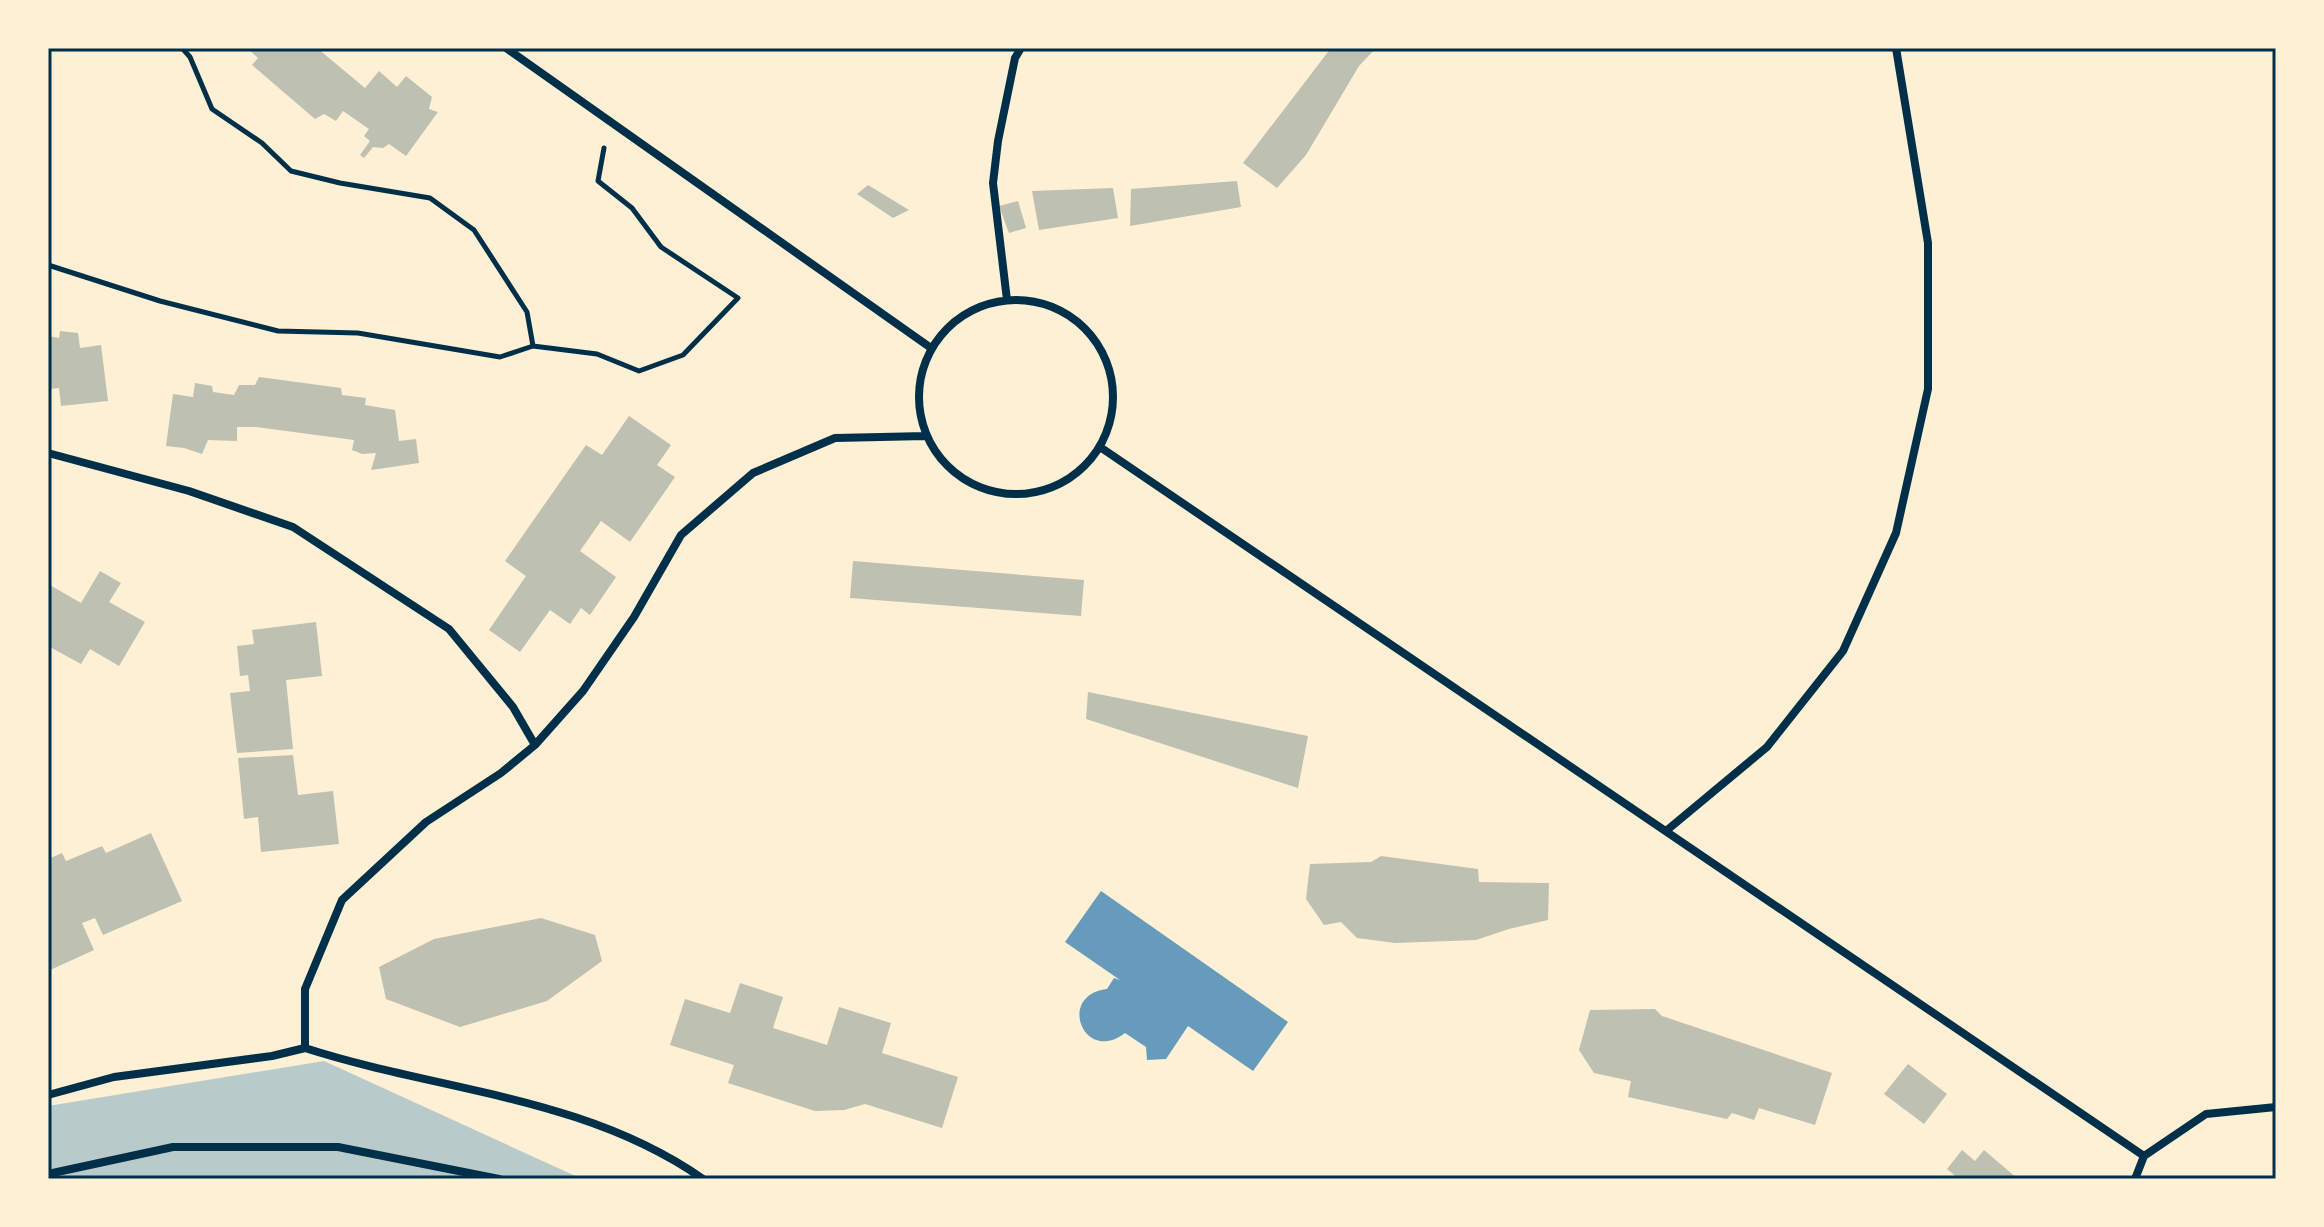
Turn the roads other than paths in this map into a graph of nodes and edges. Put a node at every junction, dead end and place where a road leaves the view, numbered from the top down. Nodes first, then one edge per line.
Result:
1 (506, 48) edge
2 (1021, 48) edge
3 (1896, 48) edge
4 (1007, 300) junction
5 (931, 348) junction
6 (926, 436) junction
7 (1100, 447) junction
8 (48, 453) edge
9 (535, 745) junction
10 (1666, 831) junction
11 (305, 1048) junction
12 (48, 1095) edge
13 (2276, 1107) edge
14 (2144, 1156) junction
15 (48, 1174) edge
16 (499, 1179) edge
17 (703, 1179) edge
18 (2135, 1179) edge

1 - 5 street
2 - 4 street
3 - 10 street
4 - 5 street
4 - 7 street
5 - 6 street
6 - 7 street
6 - 9 street
7 - 10 street
8 - 9 street
9 - 11 street
10 - 14 street
11 - 12 street
11 - 17 street
13 - 14 street
14 - 18 street
15 - 16 street

